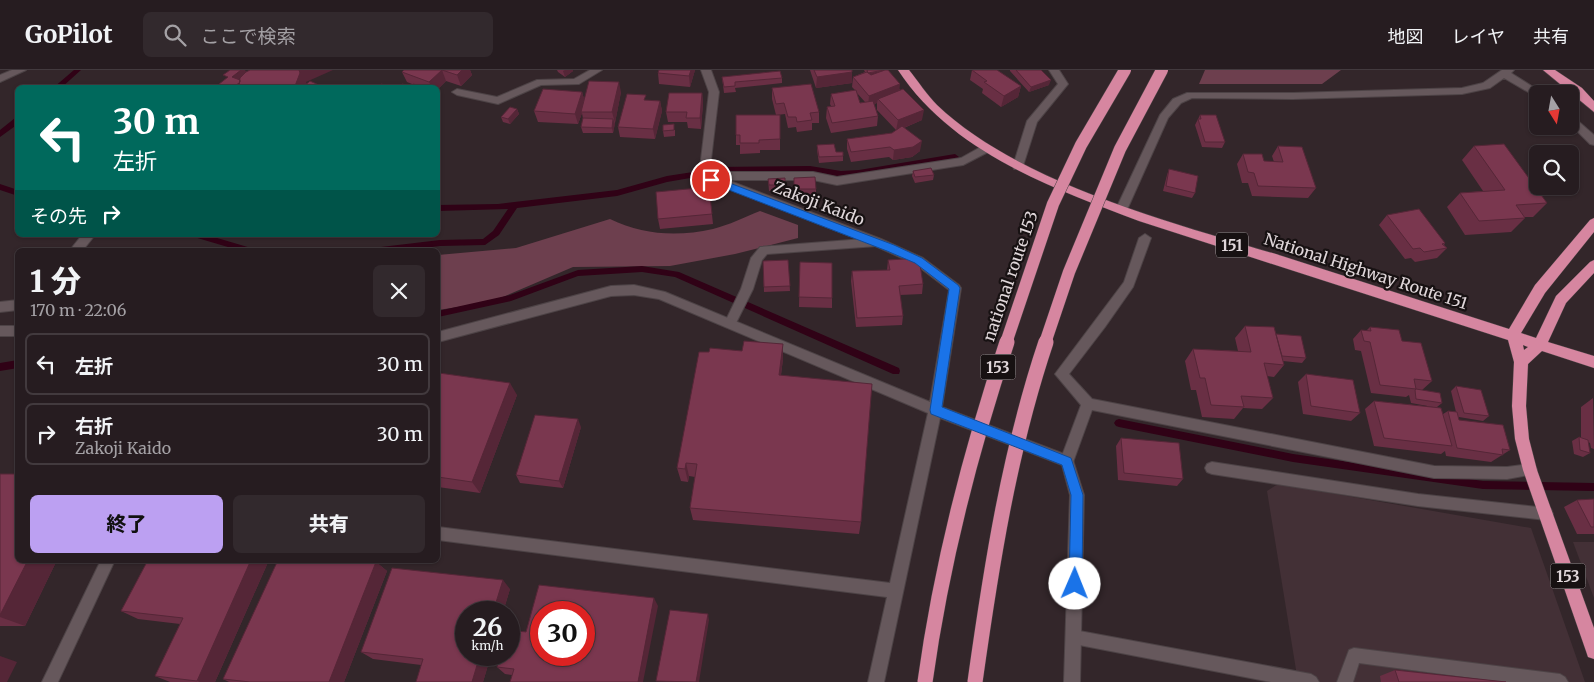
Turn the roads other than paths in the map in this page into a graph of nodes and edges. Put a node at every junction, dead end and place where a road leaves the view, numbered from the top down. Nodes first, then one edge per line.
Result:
1 (21, 70) edge
2 (597, 70) edge
3 (706, 70) edge
4 (903, 70) edge
5 (1054, 70) edge
6 (1125, 70) edge
7 (1162, 70) edge
8 (1548, 70) edge
9 (1562, 70) edge
10 (1507, 72) edge
11 (0, 79) edge
12 (1529, 88) edge
13 (458, 92) dead end
14 (1594, 94) edge
15 (1594, 108) edge
16 (1579, 127) edge
17 (1594, 142) edge
18 (986, 148) junction
19 (1018, 166) junction
20 (707, 176) junction
21 (1122, 209) junction
22 (1594, 223) edge
23 (87, 237) edge
24 (1145, 238) dead end
25 (877, 242) junction
26 (78, 248) edge
27 (1594, 265) edge
28 (15, 305) edge
29 (0, 307) edge
30 (734, 317) junction
31 (0, 331) edge
32 (15, 331) edge
33 (1513, 335) junction
34 (440, 336) edge
35 (1540, 344) junction
36 (1521, 362) junction
37 (1594, 362) edge
38 (1088, 404) junction
39 (936, 410) junction
40 (1067, 461) junction
41 (1212, 468) dead end
42 (1531, 473) junction
43 (1543, 508) junction
44 (440, 534) edge
45 (107, 563) edge
46 (896, 591) junction
47 (1074, 637) junction
48 (1594, 650) edge
49 (50, 682) edge
50 (876, 682) edge
51 (925, 682) edge
52 (975, 682) edge
53 (1072, 682) edge
54 (1311, 682) edge
55 (1346, 682) edge
56 (1560, 682) edge

1 - 11 street
2 - 13 street
3 - 20 street
4 - 18 highway, National Highway Route 151 / 151
5 - 19 street
6 - 51 highway, national route 153 / 153, bridge
7 - 52 highway, 153, bridge
8 - 15 highway
9 - 14 highway
10 - 12 street
10 - 21 street
16 - 17 street
18 - 19 highway, National Highway Route 151 / 151
18 - 20 street
19 - 21 highway, National Highway Route 151 / 151
20 - 25 street, Zakoji Kaido
21 - 33 highway, National Highway Route 151 / 151
22 - 33 highway
23 - 26 street
24 - 38 street
25 - 30 street
25 - 39 street, Zakoji Kaido
27 - 35 highway
28 - 29 street
30 - 34 street
30 - 39 street
31 - 32 street
33 - 35 highway, National Highway Route 151 / 151
33 - 36 highway, 153
35 - 36 highway
35 - 37 highway, National Highway Route 151 / 151
36 - 42 highway, 153
38 - 40 street
38 - 42 street
39 - 40 street
39 - 46 street
40 - 47 street
41 - 43 street
42 - 43 highway, 153
43 - 48 highway, 153
44 - 46 street
45 - 49 street
46 - 50 street
47 - 53 street
47 - 54 street
55 - 56 street

